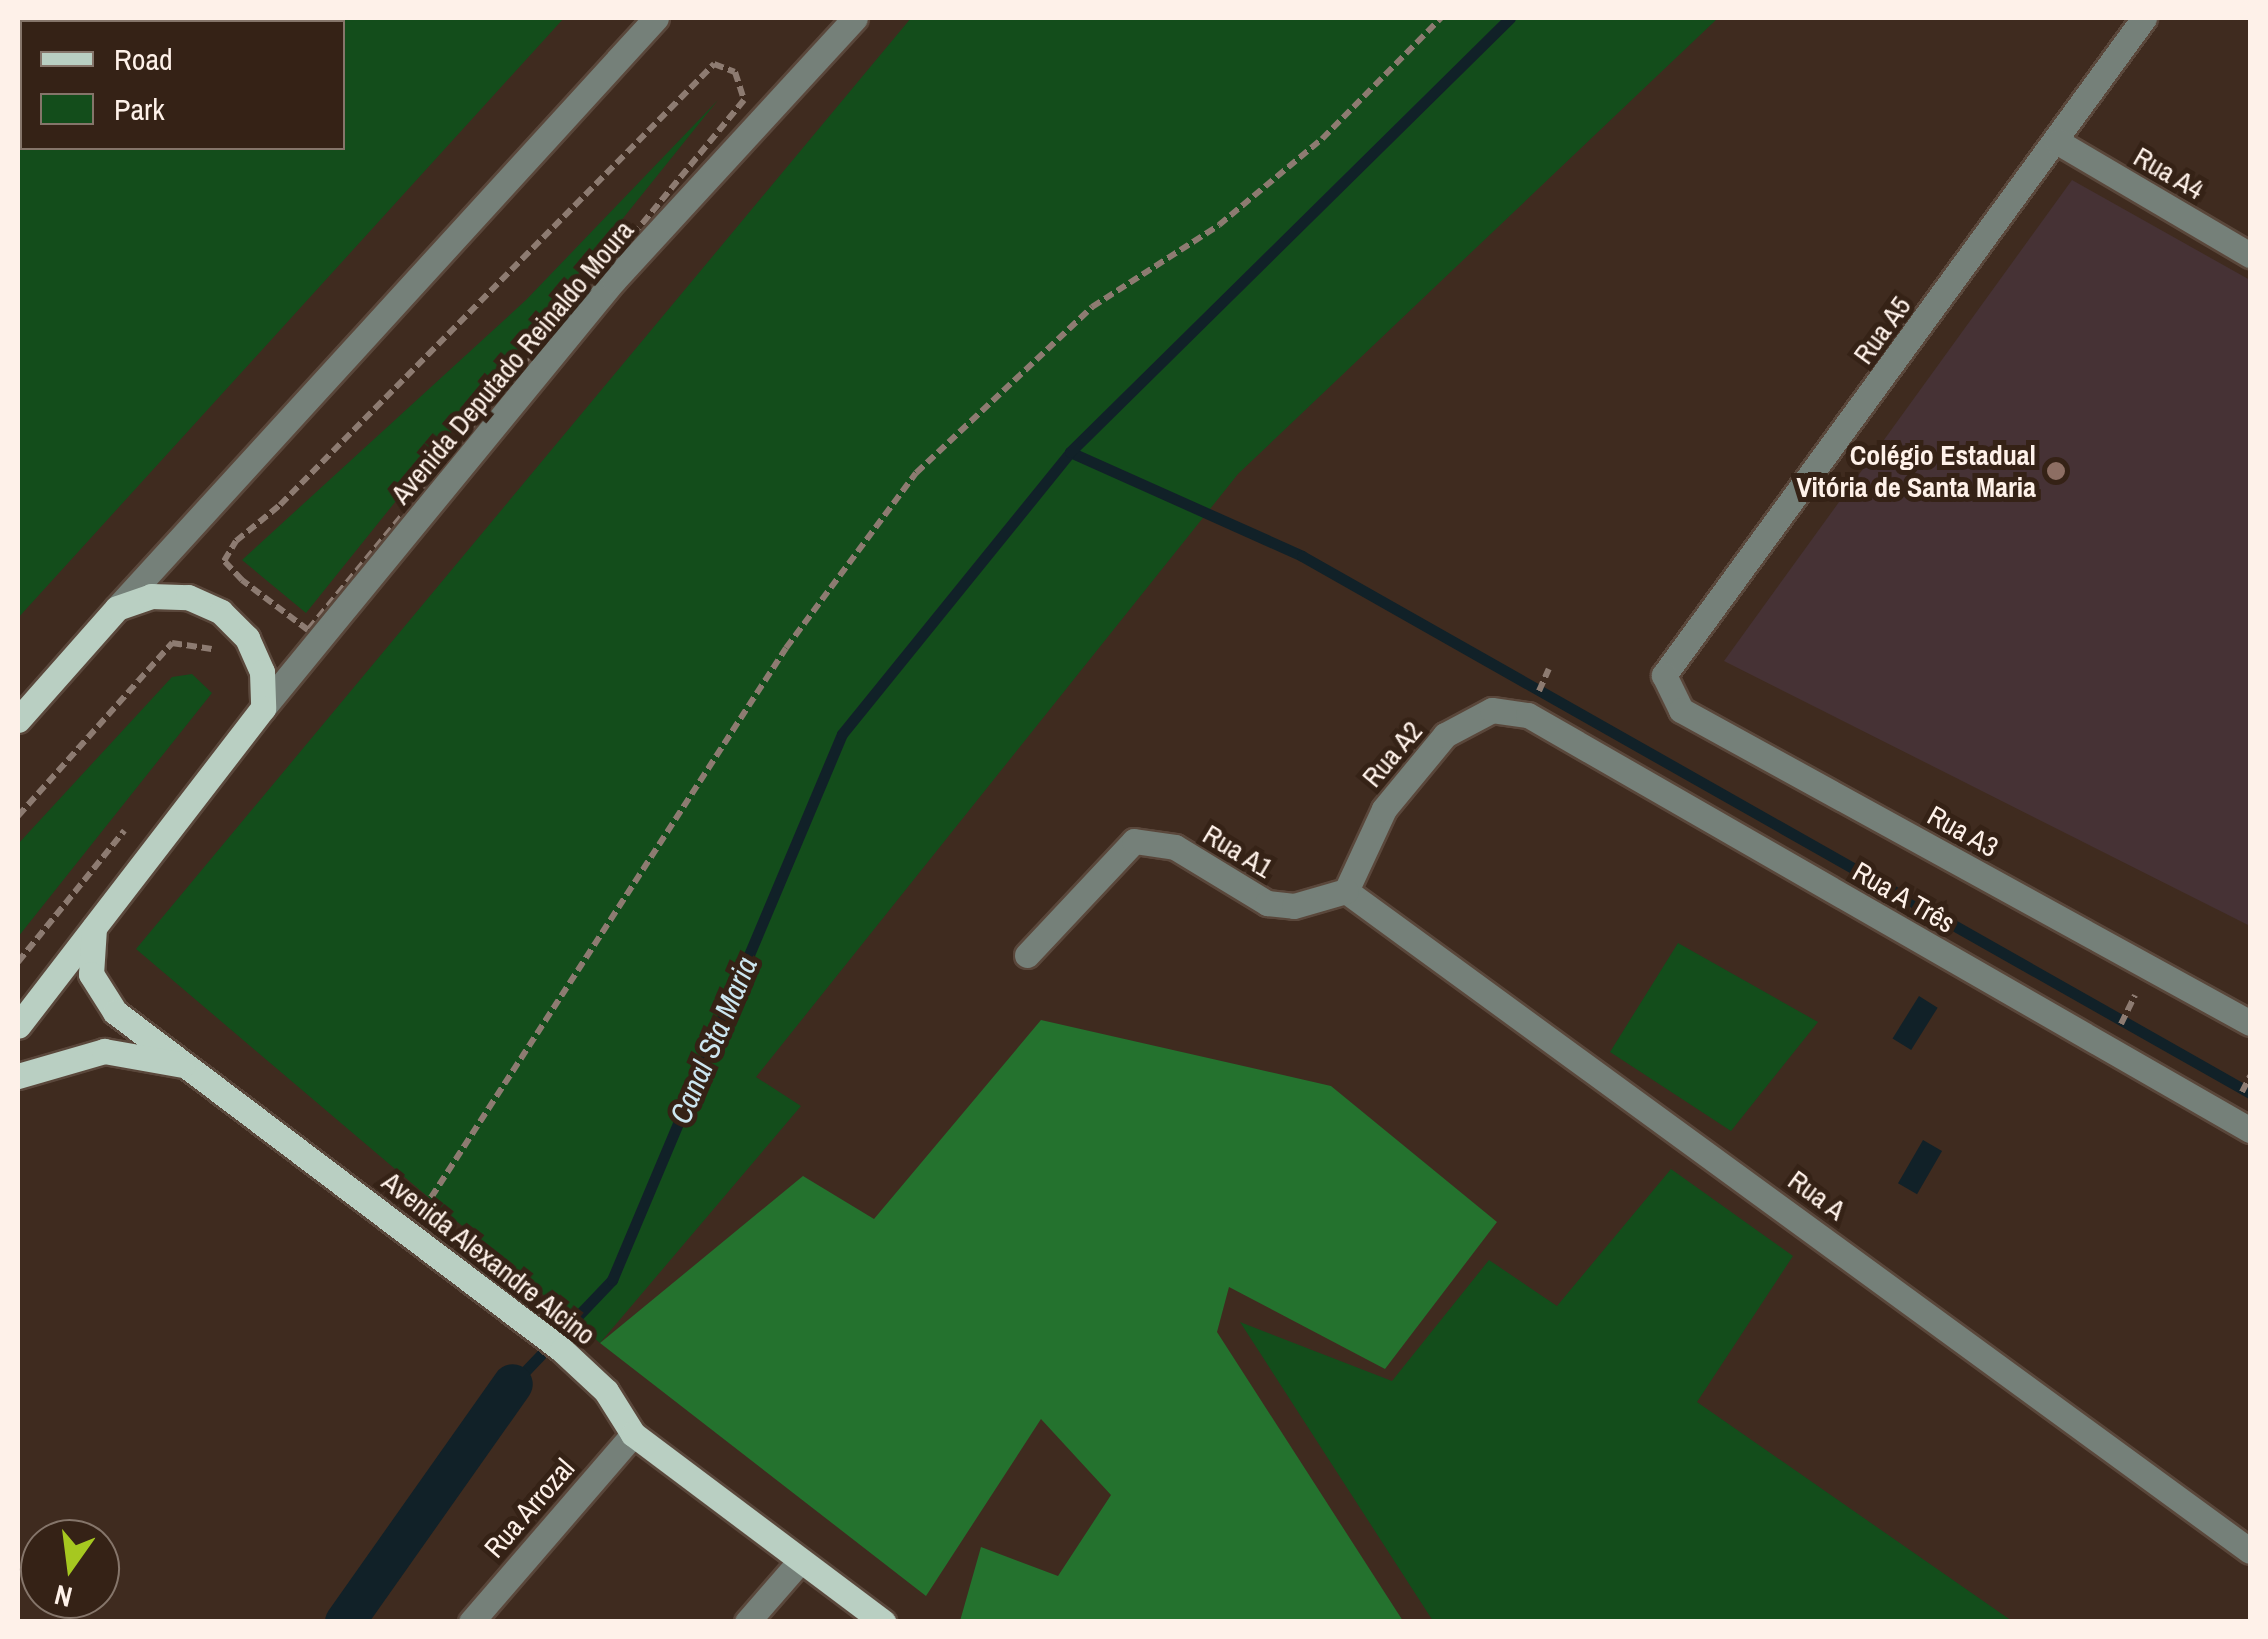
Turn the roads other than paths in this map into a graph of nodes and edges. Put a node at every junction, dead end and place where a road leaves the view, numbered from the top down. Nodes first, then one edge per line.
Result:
1 (656, 18) edge
2 (855, 18) edge
3 (2144, 18) edge
4 (2058, 142) junction
5 (2250, 256) edge
6 (117, 608) junction
7 (1664, 675) joint
8 (263, 708) junction
9 (1528, 715) joint
10 (18, 720) edge
11 (1346, 891) junction
12 (94, 928) junction
13 (1027, 954) dead end
14 (2250, 1023) edge
15 (18, 1026) edge
16 (193, 1066) junction
17 (18, 1076) edge
18 (2250, 1130) edge
19 (633, 1434) junction
20 (2250, 1551) edge
21 (800, 1562) junction
22 (471, 1622) edge
23 (747, 1622) edge
24 (883, 1622) edge

1 - 6 street
2 - 8 street, Avenida Deputado Reinaldo Moura
3 - 4 street, Rua A5
4 - 5 street, Rua A4
4 - 7 street, Rua A5
6 - 8 main road
6 - 10 main road
7 - 14 street, Rua A3
8 - 12 main road
9 - 11 street, Rua A2
9 - 18 street, Rua A Três
11 - 13 street, Rua A1
11 - 20 street, Rua A
12 - 15 main road
12 - 16 main road, Avenida Alexandre Alcino
16 - 17 main road
16 - 19 main road, Avenida Alexandre Alcino
19 - 21 main road, Avenida Alexandre Alcino
19 - 22 street, Rua Arrozal
21 - 23 street
21 - 24 main road, Avenida Alexandre Alcino

